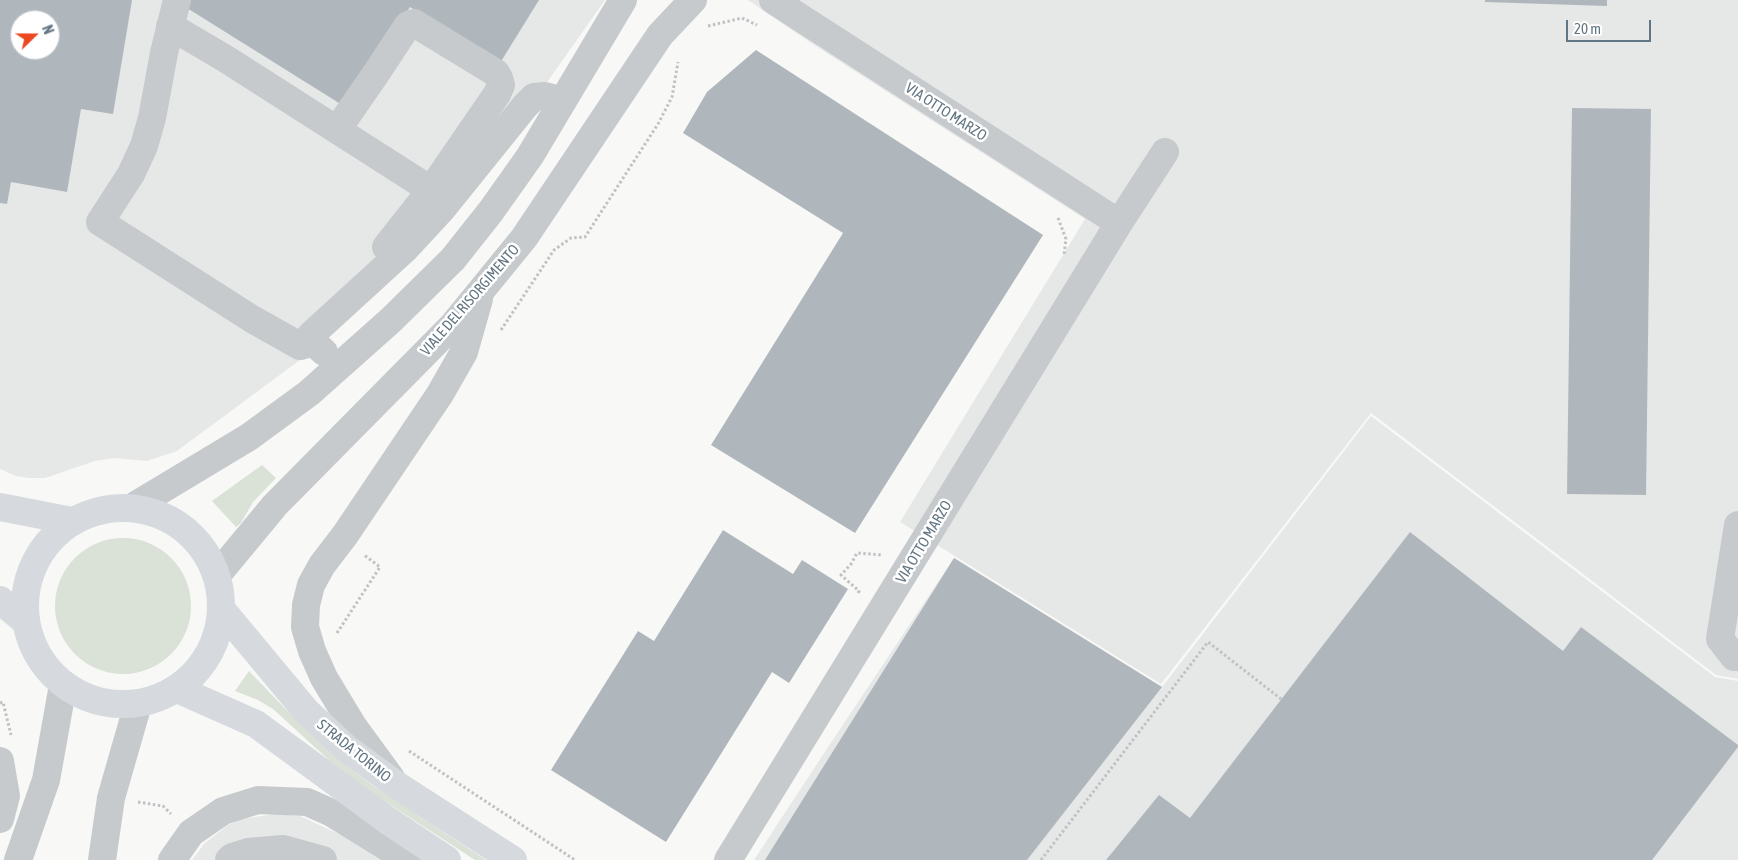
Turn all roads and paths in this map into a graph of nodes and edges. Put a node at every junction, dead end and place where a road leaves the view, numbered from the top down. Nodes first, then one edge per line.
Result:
1 (177, 0) edge
2 (623, 0) edge
3 (693, 0) edge
4 (773, 0) edge
5 (170, 26) junction
6 (759, 26) dead end
7 (705, 27) dead end
8 (680, 53) dead end
9 (563, 102) junction
10 (336, 130) junction
11 (1165, 152) dead end
12 (431, 190) junction
13 (1052, 213) dead end
14 (1118, 223) junction
15 (386, 247) dead end
16 (1063, 263) dead end
17 (481, 290) junction
18 (500, 333) dead end
19 (313, 342) junction
20 (337, 368) junction
21 (0, 507) edge
22 (132, 508) junction
23 (72, 521) junction
24 (1738, 525) edge
25 (362, 553) dead end
26 (886, 556) dead end
27 (216, 575) junction
28 (0, 600) edge
29 (857, 600) dead end
30 (222, 610) junction
31 (26, 622) junction
32 (332, 640) dead end
33 (1738, 657) edge
34 (63, 685) junction
35 (177, 689) junction
36 (1281, 699) dead end
37 (0, 703) edge
38 (138, 704) junction
39 (12, 736) dead end
40 (402, 747) dead end
41 (0, 761) edge
42 (395, 784) junction
43 (112, 798) junction
44 (0, 819) edge
45 (191, 833) junction
46 (18, 860) edge
47 (102, 860) edge
48 (172, 860) edge
49 (229, 860) edge
50 (323, 860) edge
51 (408, 860) edge
52 (447, 860) edge
53 (513, 860) edge
54 (575, 860) edge
55 (728, 860) edge
56 (1041, 860) edge

1 - 5 street
2 - 9 street
3 - 17 street, VIALE DEL RISORGIMENTO
4 - 14 street, VIA OTTO MARZO
5 - 10 street
5 - 19 street
6 - 7 path
8 - 18 path
9 - 19 street
9 - 20 street
10 - 12 street
10 - 12 street
11 - 14 street, VIA OTTO MARZO
12 - 15 street
13 - 16 path
14 - 55 street, VIA OTTO MARZO
17 - 27 street, VIALE DEL RISORGIMENTO
17 - 42 street
19 - 20 street
20 - 22 street
21 - 23 main road
22 - 23 main road
22 - 27 main road
23 - 31 main road
24 - 33 street
25 - 32 path
26 - 29 path
27 - 30 main road
28 - 31 main road
30 - 35 main road
30 - 42 main road, STRADA TORINO
31 - 34 main road
34 - 38 main road
34 - 46 street
35 - 38 main road
35 - 52 main road
36 - 56 path
37 - 39 path
38 - 43 street
40 - 54 path
41 - 44 street
42 - 53 main road, STRADA TORINO
43 - 45 path
43 - 47 street
45 - 48 street
45 - 51 street
49 - 50 street

